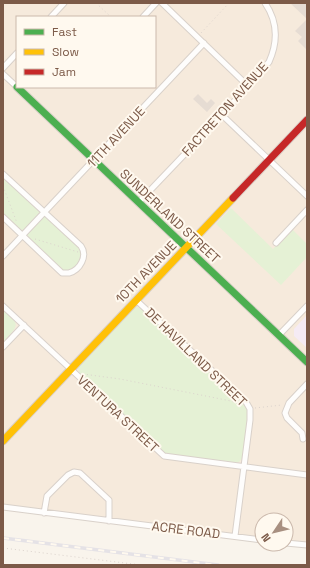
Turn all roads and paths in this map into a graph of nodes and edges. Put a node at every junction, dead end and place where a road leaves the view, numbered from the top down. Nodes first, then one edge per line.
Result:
1 (64, 3) edge
2 (96, 3) edge
3 (156, 3) edge
4 (162, 3) edge
5 (229, 3) edge
6 (265, 3) edge
7 (52, 16) edge
8 (109, 16) edge
9 (144, 16) edge
10 (197, 37) junction
11 (204, 44) junction
12 (16, 54) edge
13 (3, 68) edge
14 (3, 74) edge
15 (16, 86) edge
16 (248, 86) junction
17 (18, 88) edge
18 (222, 115) junction
19 (307, 120) edge
20 (94, 160) junction
21 (269, 160) junction
22 (3, 174) edge
23 (307, 196) edge
24 (139, 202) junction
25 (307, 210) edge
26 (44, 213) junction
27 (3, 217) edge
28 (22, 236) junction
29 (276, 243) dead end
30 (186, 247) junction
31 (3, 256) edge
32 (136, 300) junction
33 (3, 306) edge
34 (307, 306) edge
35 (24, 326) junction
36 (279, 335) junction
37 (3, 347) edge
38 (307, 362) edge
39 (73, 371) junction
40 (307, 384) edge
41 (283, 405) dead end
42 (250, 409) junction
43 (303, 439) dead end
44 (3, 441) edge
45 (244, 467) junction
46 (307, 475) edge
47 (3, 507) edge
48 (44, 513) junction
49 (110, 521) junction
50 (235, 536) junction
51 (254, 539) edge
52 (294, 544) edge
53 (307, 545) edge
54 (3, 548) edge
55 (141, 565) edge

1 - 7 street
2 - 8 path
3 - 9 street
4 - 10 street
5 - 10 path
6 - 16 street, FACTRETON AVENUE
10 - 11 street
11 - 16 street
11 - 20 street, 11TH AVENUE
12 - 13 street
14 - 15 street, SUNDERLAND STREET
16 - 18 street, FACTRETON AVENUE
17 - 20 street, SUNDERLAND STREET
18 - 21 street
18 - 24 street, FACTRETON AVENUE
19 - 21 street, 10TH AVENUE
20 - 24 street, SUNDERLAND STREET
20 - 26 street, 11TH AVENUE
21 - 23 street
21 - 30 street, 10TH AVENUE
22 - 26 street
24 - 30 street, SUNDERLAND STREET
25 - 29 street
26 - 28 street, 11TH AVENUE
26 - 28 street
27 - 28 street
28 - 31 street, 11TH AVENUE
30 - 32 street, 10TH AVENUE
30 - 36 street, SUNDERLAND STREET
32 - 39 street, 10TH AVENUE
32 - 42 street, DE HAVILLAND STREET
33 - 35 street, VENTURA STREET
34 - 36 street
35 - 37 street
35 - 39 street, VENTURA STREET
36 - 38 street, SUNDERLAND STREET
39 - 42 path
39 - 44 street, 10TH AVENUE
39 - 45 street, VENTURA STREET
40 - 43 street
41 - 42 path
42 - 45 street, DE HAVILLAND STREET
45 - 46 street, VENTURA STREET
45 - 50 street, DE HAVILLAND STREET
47 - 48 street, ACRE ROAD
48 - 49 street, ACRE ROAD
48 - 49 street
49 - 50 street, ACRE ROAD
50 - 51 street, ACRE ROAD
52 - 53 street
54 - 55 path

